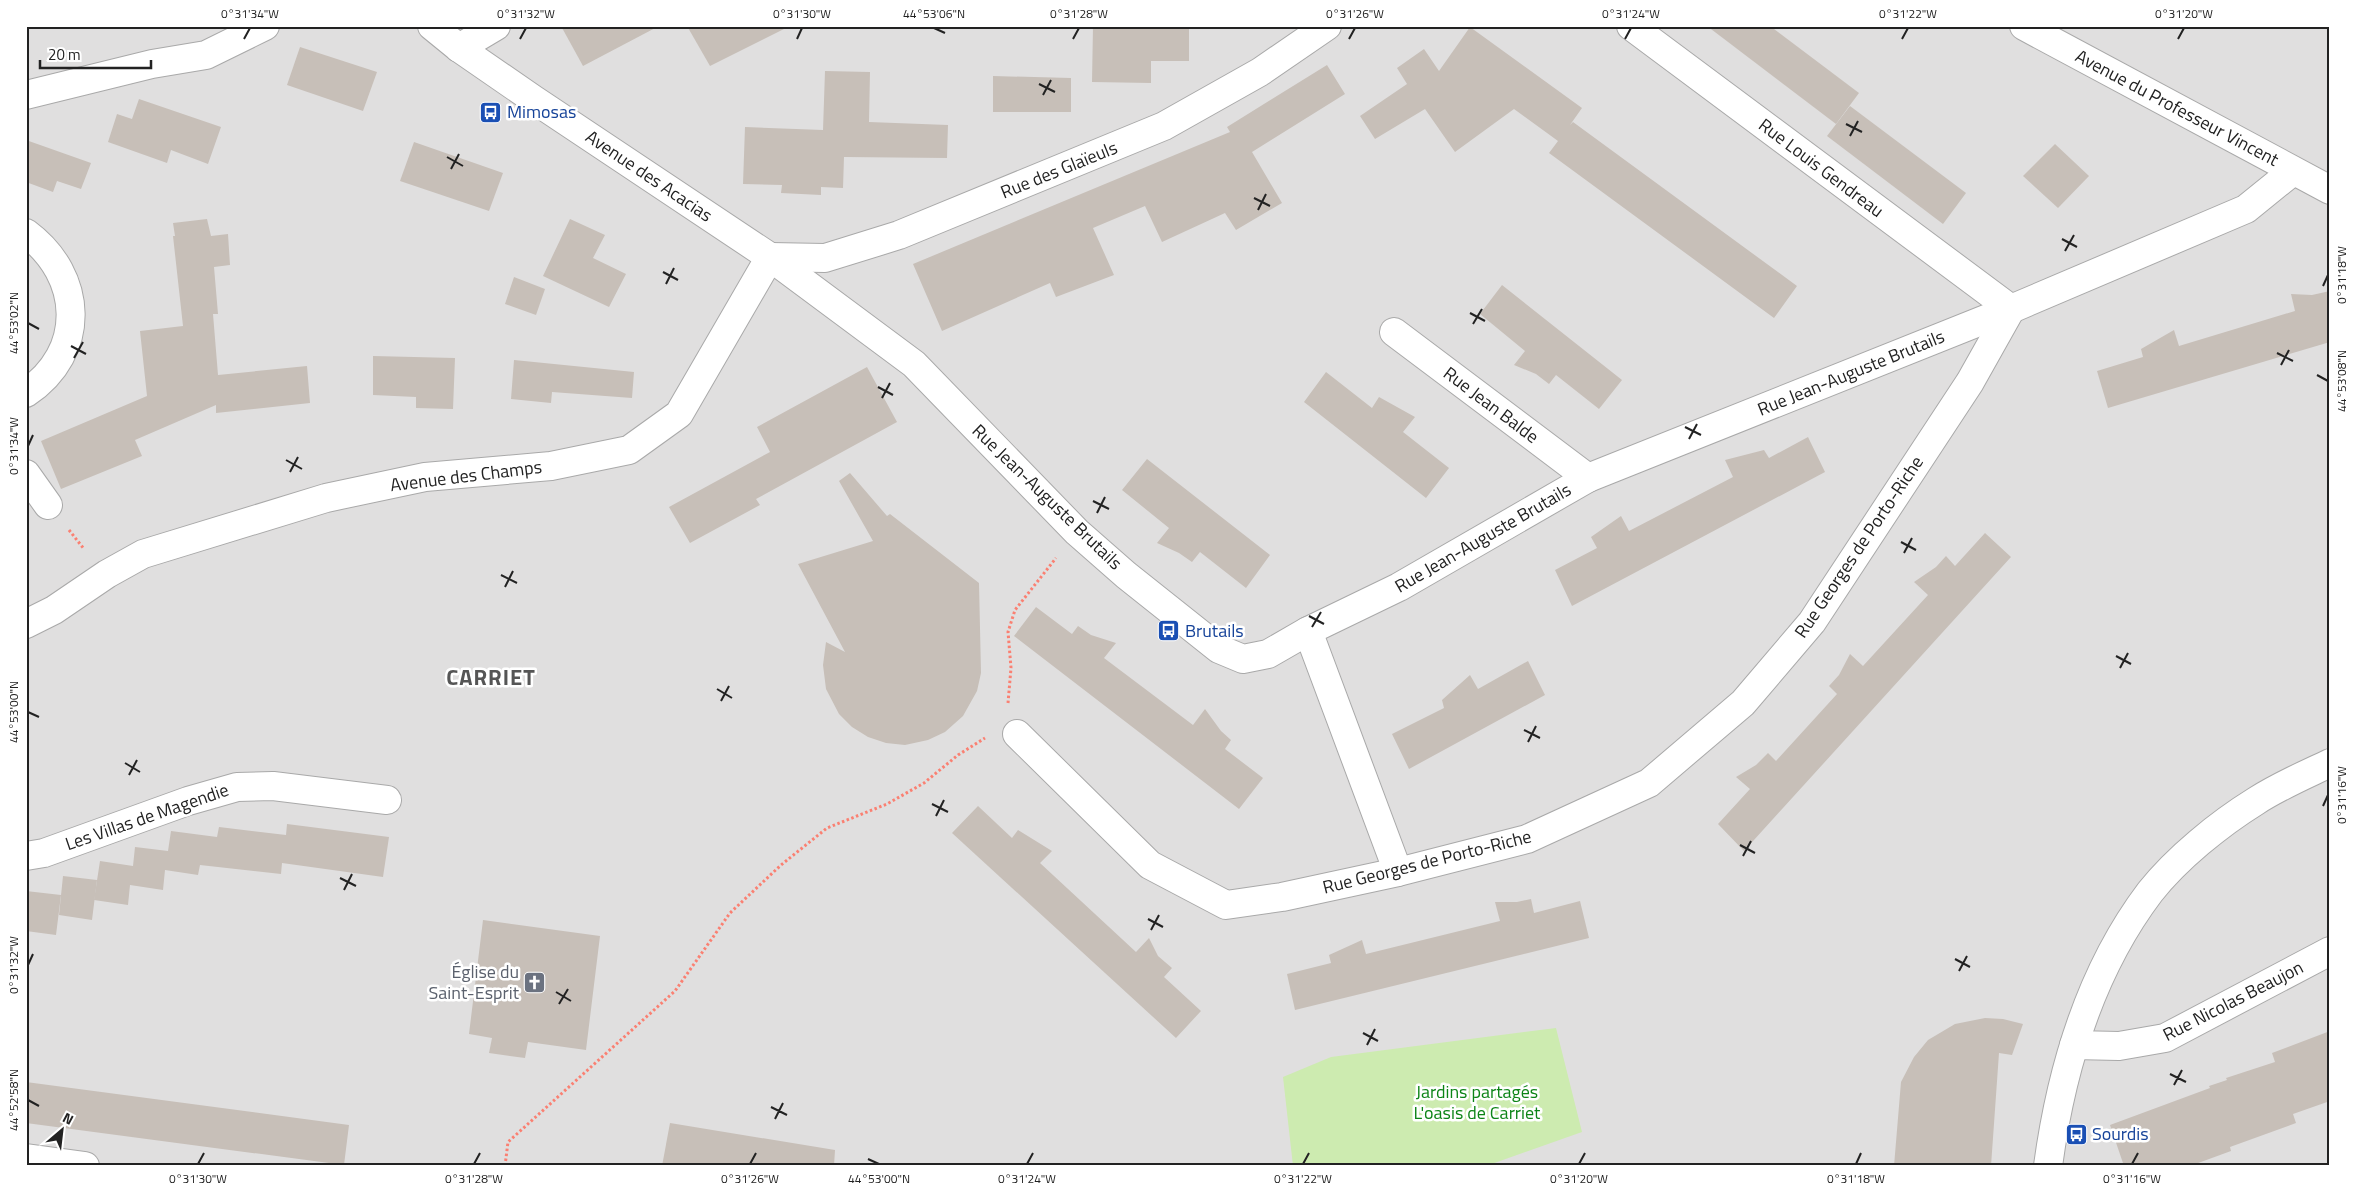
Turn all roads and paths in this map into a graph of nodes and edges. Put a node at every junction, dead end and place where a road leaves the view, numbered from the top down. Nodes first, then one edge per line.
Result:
1 (265, 26) edge
2 (432, 26) edge
3 (496, 26) edge
4 (1327, 26) edge
5 (1631, 26) edge
6 (2024, 26) edge
7 (458, 48) junction
8 (26, 95) edge
9 (2293, 171) junction
10 (2330, 190) edge
11 (26, 233) edge
12 (770, 256) junction
13 (2011, 309) junction
14 (1394, 332) dead end
15 (26, 393) edge
16 (26, 474) edge
17 (1588, 478) junction
18 (48, 505) dead end
19 (1077, 532) junction
20 (26, 624) edge
21 (1308, 631) junction
22 (1008, 707) dead end
23 (1004, 734) joint
24 (2330, 763) edge
25 (388, 800) dead end
26 (26, 856) edge
27 (1398, 872) junction
28 (2330, 951) edge
29 (2074, 1045) junction
30 (42, 1162) edge
31 (85, 1166) edge
32 (505, 1166) edge
33 (2048, 1166) edge

1 - 8 street
2 - 7 street, Avenue des Acacias
3 - 7 street
4 - 12 street, Rue des Glaïeuls
5 - 13 street, Rue Louis Gendreau
6 - 9 street, Avenue du Professeur Vincent
7 - 12 street, Avenue des Acacias
9 - 10 street, Avenue du Professeur Vincent
9 - 13 street, Rue Jean-Auguste Brutails
11 - 15 street
12 - 19 street, Rue Jean-Auguste Brutails
12 - 20 street, Avenue des Champs
13 - 17 street, Rue Jean-Auguste Brutails
13 - 27 street, Rue Georges de Porto-Riche
14 - 17 street, Rue Jean Balde
16 - 18 street
17 - 21 street, Rue Jean-Auguste Brutails
19 - 21 street, Rue Jean-Auguste Brutails
19 - 22 path
21 - 27 street
23 - 27 street, Rue Georges de Porto-Riche
23 - 32 path
24 - 29 street
25 - 26 street, Les Villas de Magendie
28 - 29 street, Rue Nicolas Beaujon
29 - 33 street
30 - 31 street

